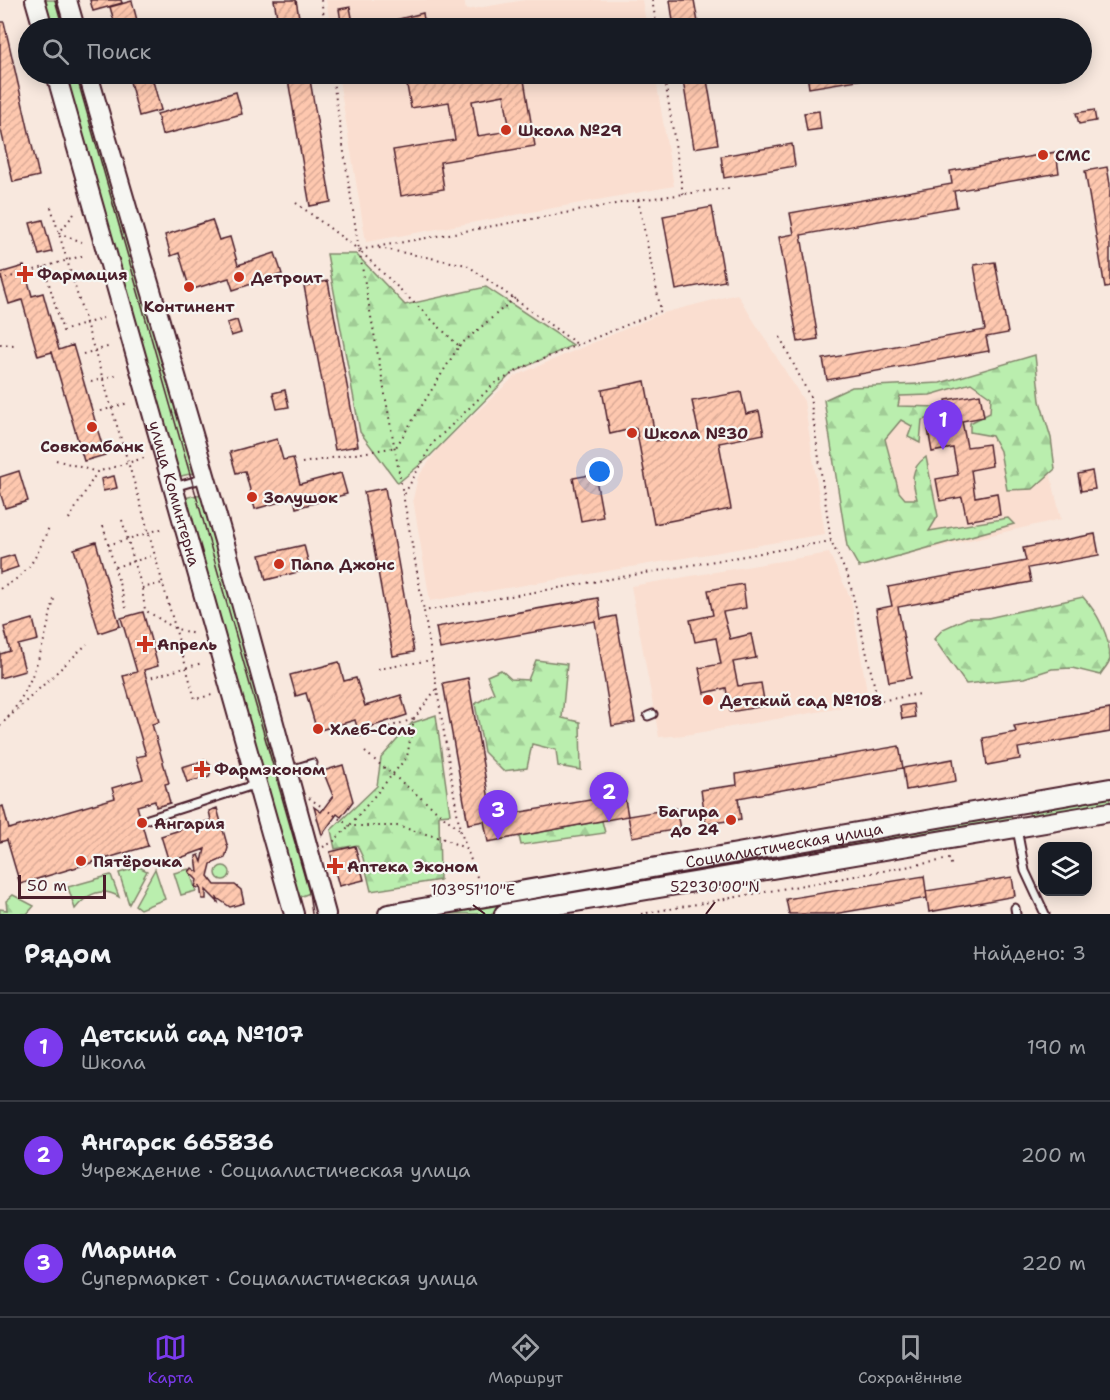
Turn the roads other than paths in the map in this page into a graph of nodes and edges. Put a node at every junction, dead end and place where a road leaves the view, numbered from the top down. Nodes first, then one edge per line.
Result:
1 (35, 0) edge
2 (67, 0) edge
3 (41, 18) edge
4 (72, 18) edge
5 (59, 84) edge
6 (91, 84) edge
7 (205, 478) junction
8 (174, 487) junction
9 (313, 763) dead end
10 (287, 771) junction
11 (256, 784) junction
12 (1110, 788) edge
13 (1110, 812) edge
14 (148, 819) dead end
15 (1017, 829) junction
16 (1022, 856) junction
17 (1014, 857) dead end
18 (294, 914) edge
19 (326, 914) edge
20 (388, 914) edge
21 (504, 914) edge
22 (1045, 914) edge

1 - 3 street
2 - 4 street
5 - 8 street, улица Коминтерна
6 - 7 street, улица Коминтерна
7 - 8 lane
7 - 10 street, улица Коминтерна
8 - 11 street, улица Коминтерна
9 - 10 lane
10 - 19 street, улица Коминтерна
11 - 14 lane
11 - 18 street, улица Коминтерна
12 - 20 street, Социалистическая улица
13 - 15 street, Социалистическая улица
15 - 16 lane
15 - 21 street, Социалистическая улица
16 - 17 lane
16 - 22 lane

